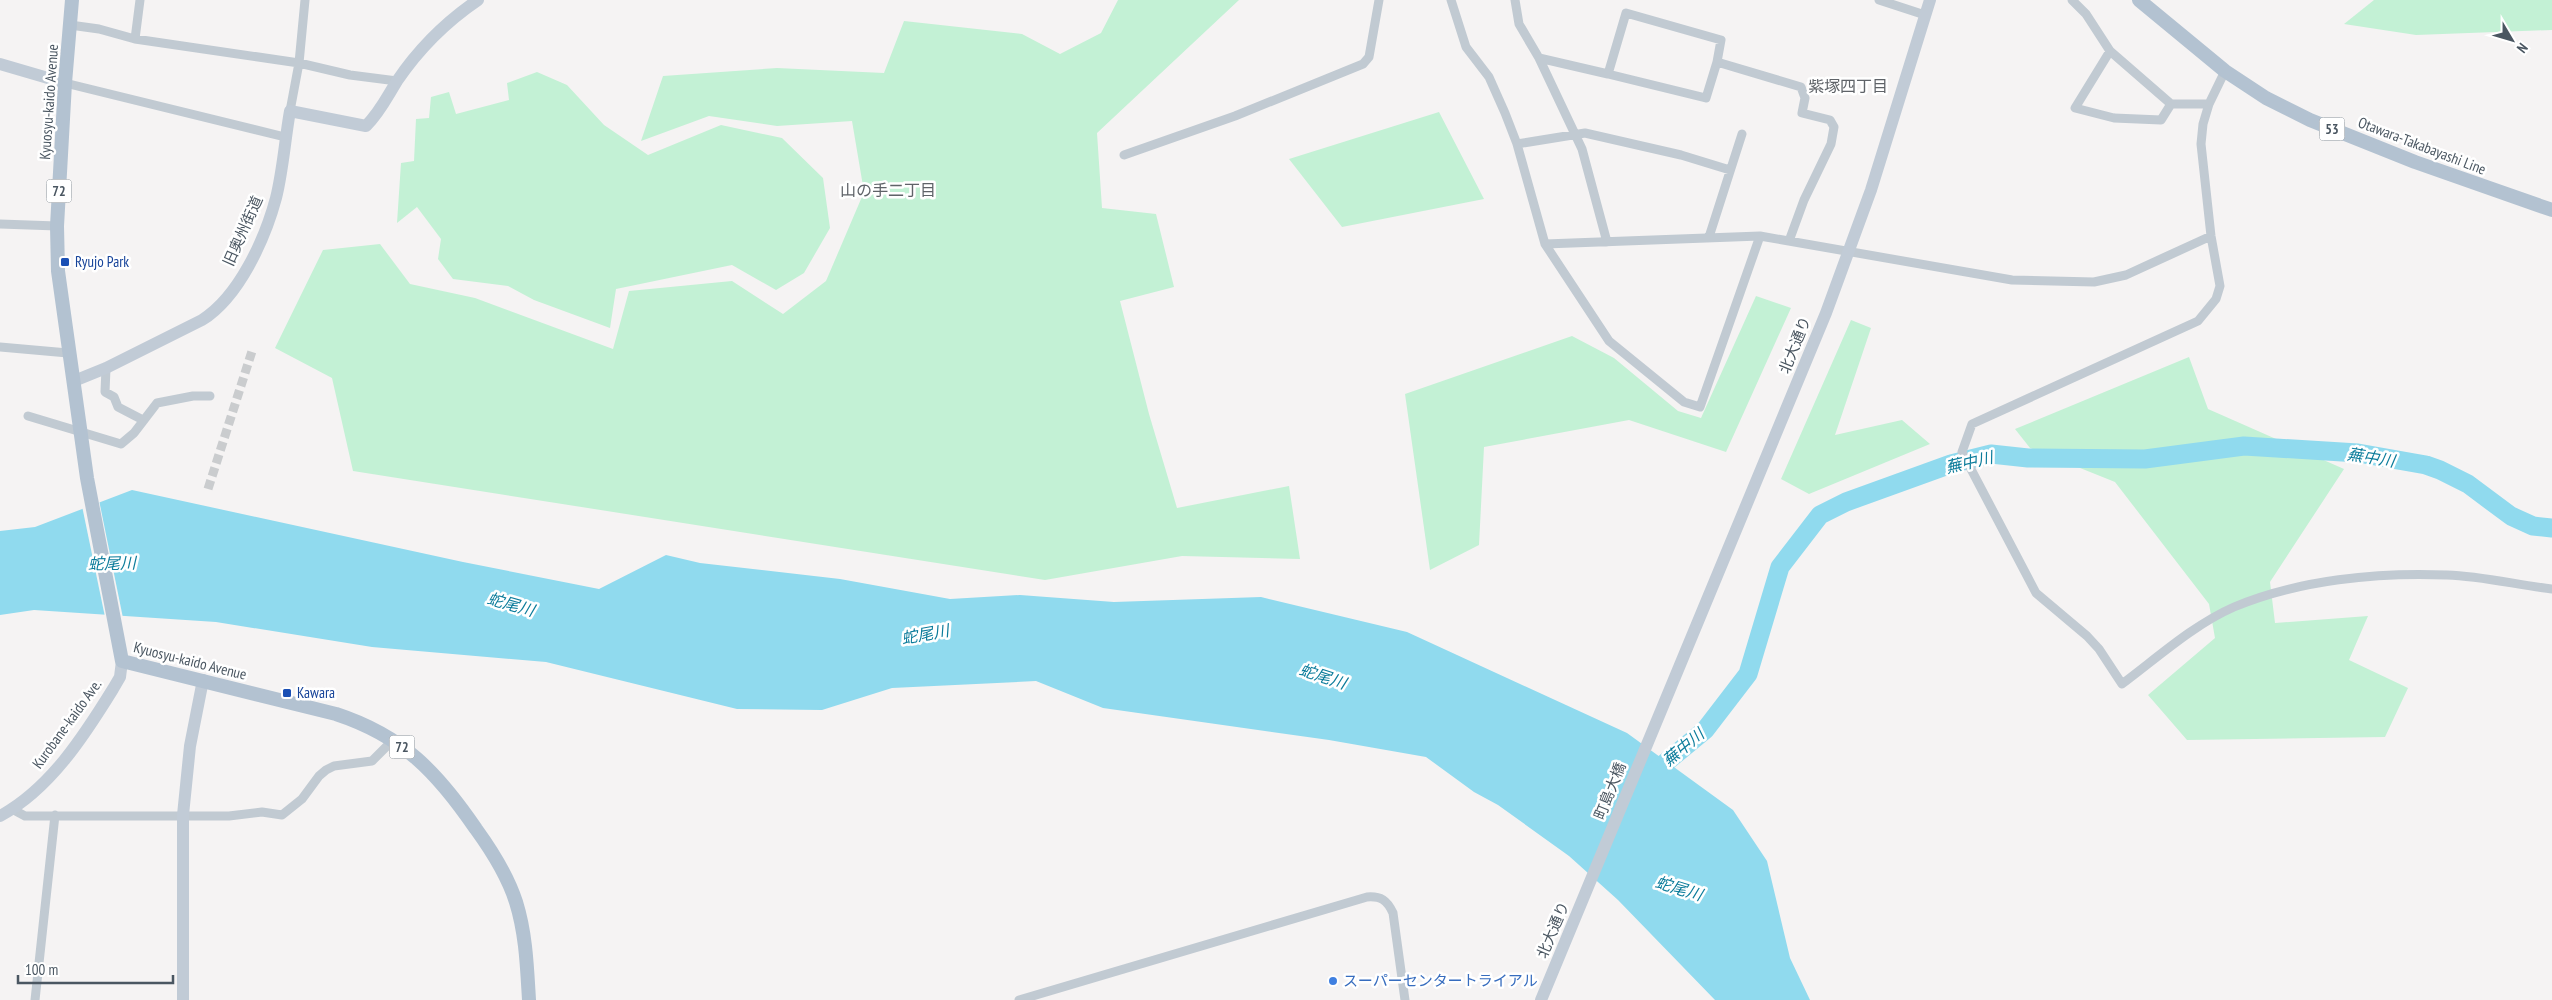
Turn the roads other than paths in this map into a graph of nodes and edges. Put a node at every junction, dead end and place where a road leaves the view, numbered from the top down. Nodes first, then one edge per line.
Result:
1 (72, 0) edge
2 (140, 0) edge
3 (306, 0) edge
4 (478, 0) edge
5 (1379, 0) edge
6 (1451, 0) edge
7 (1515, 0) edge
8 (1879, 0) edge
9 (1930, 0) edge
10 (2072, 0) edge
11 (2144, 2) edge
12 (1925, 15) junction
13 (70, 25) junction
14 (135, 39) junction
15 (2110, 50) junction
16 (1539, 58) junction
17 (1716, 62) junction
18 (300, 63) junction
19 (0, 64) edge
20 (2225, 71) junction
21 (1608, 74) junction
22 (397, 81) junction
23 (64, 83) junction
24 (2171, 104) junction
25 (2209, 104) junction
26 (290, 111) junction
27 (1576, 134) junction
28 (1742, 134) dead end
29 (285, 137) junction
30 (1517, 144) junction
31 (1124, 155) dead end
32 (1730, 170) junction
33 (2552, 210) edge
34 (0, 224) edge
35 (57, 226) junction
36 (1760, 236) junction
37 (2211, 236) junction
38 (1709, 237) junction
39 (1789, 241) junction
40 (1607, 242) junction
41 (1545, 244) junction
42 (0, 347) edge
43 (68, 353) junction
44 (106, 368) junction
45 (74, 381) junction
46 (210, 396) dead end
47 (28, 416) dead end
48 (143, 420) junction
49 (2552, 589) edge
50 (122, 661) junction
51 (203, 680) junction
52 (1668, 695) joint
53 (393, 740) junction
54 (6, 812) edge
55 (56, 815) junction
56 (183, 815) junction
57 (1583, 900) joint
58 (35, 1000) edge
59 (183, 1000) edge
60 (529, 1000) edge
61 (1019, 1000) edge
62 (1405, 1000) edge
63 (1541, 1000) edge

1 - 13 main road, Kyuosyu-kaido Avenue / 72
2 - 14 street
3 - 18 street, 旧奥州街道
4 - 22 street
5 - 31 street
6 - 30 street
7 - 16 street
8 - 12 street
9 - 12 street, 北大通り
10 - 15 street
11 - 20 main road, Otawara-Takabayashi Line / 53
12 - 52 street, 北大通り
13 - 14 street
13 - 23 main road, Kyuosyu-kaido Avenue / 72
14 - 18 street
15 - 24 street
15 - 24 street
16 - 21 street
16 - 27 street
17 - 21 street
17 - 21 street
17 - 39 street
18 - 22 street
18 - 26 street, 旧奥州街道
19 - 23 street
20 - 25 street
20 - 33 main road, Otawara-Takabayashi Line / 53
22 - 26 street
23 - 29 street
23 - 35 main road, Kyuosyu-kaido Avenue / 72
24 - 25 street
25 - 37 street
26 - 29 street, 旧奥州街道
27 - 30 street
27 - 32 street
27 - 40 street
28 - 32 street
29 - 44 street, 旧奥州街道
30 - 41 street
32 - 38 street
34 - 35 street
35 - 43 main road, Kyuosyu-kaido Avenue / 72
36 - 38 street
36 - 39 street
36 - 41 street
37 - 39 street
37 - 49 street
38 - 40 street
40 - 41 street
42 - 43 street
43 - 45 main road, Kyuosyu-kaido Avenue / 72
44 - 45 street, 旧奥州街道
44 - 48 street
45 - 50 main road, Kyuosyu-kaido Avenue / 72
46 - 48 street
47 - 48 street
50 - 51 main road, Kyuosyu-kaido Avenue / 72
50 - 54 street, Kurobane-kaido Ave.
51 - 53 main road, Kyuosyu-kaido Avenue / 72
51 - 56 street
52 - 57 street, 町島大橋
53 - 56 street
53 - 60 main road, Kyuosyu-kaido Avenue / 72
54 - 55 street
55 - 56 street
55 - 58 street
56 - 59 street
57 - 63 street, 北大通り
61 - 62 street

